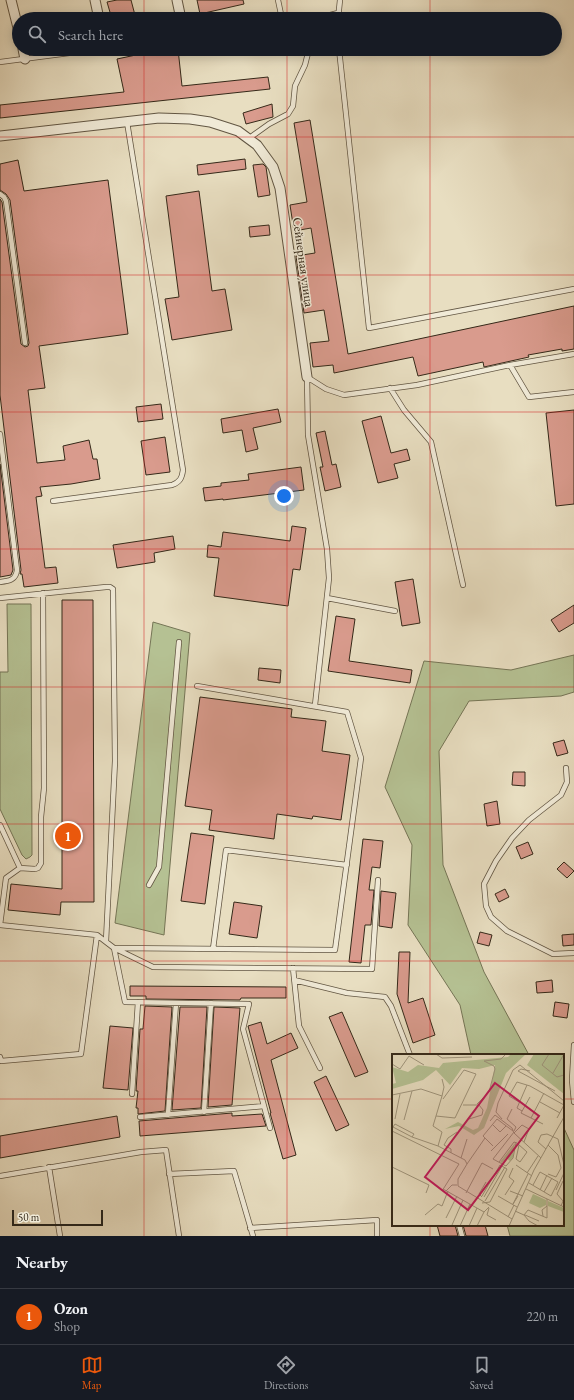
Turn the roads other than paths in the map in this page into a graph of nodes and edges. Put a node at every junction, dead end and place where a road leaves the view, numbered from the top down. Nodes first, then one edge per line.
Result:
1 (11, 0) edge
2 (95, 0) edge
3 (177, 0) edge
4 (278, 0) edge
5 (340, 0) edge
6 (14, 12) edge
7 (98, 12) edge
8 (180, 12) edge
9 (281, 12) edge
10 (338, 12) edge
11 (24, 56) edge
12 (48, 56) edge
13 (307, 56) edge
14 (340, 56) edge
15 (25, 59) junction
16 (0, 62) edge
17 (127, 122) junction
18 (0, 136) edge
19 (248, 139) junction
20 (0, 194) edge
21 (574, 289) edge
22 (25, 343) dead end
23 (574, 354) edge
24 (510, 365) junction
25 (307, 377) junction
26 (390, 388) junction
27 (574, 392) edge
28 (0, 434) edge
29 (53, 501) dead end
30 (0, 582) edge
31 (463, 585) dead end
32 (43, 593) junction
33 (0, 598) edge
34 (327, 598) junction
35 (395, 611) dead end
36 (179, 642) dead end
37 (197, 686) dead end
38 (315, 705) junction
39 (566, 768) dead end
40 (0, 825) edge
41 (347, 865) junction
42 (20, 868) junction
43 (378, 880) dead end
44 (150, 885) dead end
45 (0, 925) edge
46 (97, 935) junction
47 (106, 942) junction
48 (114, 948) junction
49 (213, 949) junction
50 (574, 953) edge
51 (293, 968) junction
52 (294, 980) junction
53 (138, 1002) junction
54 (176, 1003) junction
55 (211, 1003) junction
56 (574, 1044) edge
57 (410, 1054) edge
58 (0, 1057) edge
59 (320, 1068) dead end
60 (132, 1094) dead end
61 (574, 1102) edge
62 (264, 1106) junction
63 (204, 1112) junction
64 (168, 1115) junction
65 (140, 1117) dead end
66 (270, 1128) dead end
67 (49, 1167) junction
68 (169, 1174) junction
69 (0, 1176) edge
70 (459, 1226) edge
71 (250, 1228) junction
72 (60, 1236) edge
73 (179, 1236) edge
74 (253, 1236) edge
75 (377, 1236) edge
76 (462, 1236) edge

1 - 6 street
2 - 7 street
3 - 8 street
4 - 9 lane
5 - 10 lane
11 - 15 street
12 - 15 lane
13 - 19 lane
14 - 21 lane
15 - 16 lane
17 - 18 street, Сейнерная улица
17 - 19 street, Сейнерная улица
17 - 29 lane
19 - 25 street, Сейнерная улица
20 - 22 lane
23 - 24 lane
24 - 26 lane
24 - 27 lane
25 - 26 lane
25 - 34 lane
26 - 31 lane
28 - 30 lane
32 - 33 lane
32 - 42 lane
32 - 47 lane
34 - 35 lane
34 - 38 lane
36 - 44 lane
37 - 38 lane
38 - 41 lane
39 - 50 lane
40 - 42 lane
41 - 49 lane
41 - 49 lane
42 - 45 lane
43 - 51 lane
45 - 46 lane
46 - 47 lane
46 - 58 lane
47 - 48 lane
48 - 49 lane
48 - 51 lane
48 - 53 lane
51 - 52 lane
52 - 57 lane
52 - 59 lane
53 - 54 lane
53 - 60 lane
54 - 55 lane
54 - 64 lane
55 - 62 lane
55 - 63 lane
56 - 61 lane
62 - 63 lane
62 - 66 lane
63 - 64 lane
64 - 65 lane
67 - 68 lane
67 - 69 lane
67 - 72 lane
68 - 71 lane
68 - 73 lane
70 - 76 lane
71 - 74 lane
71 - 75 lane

